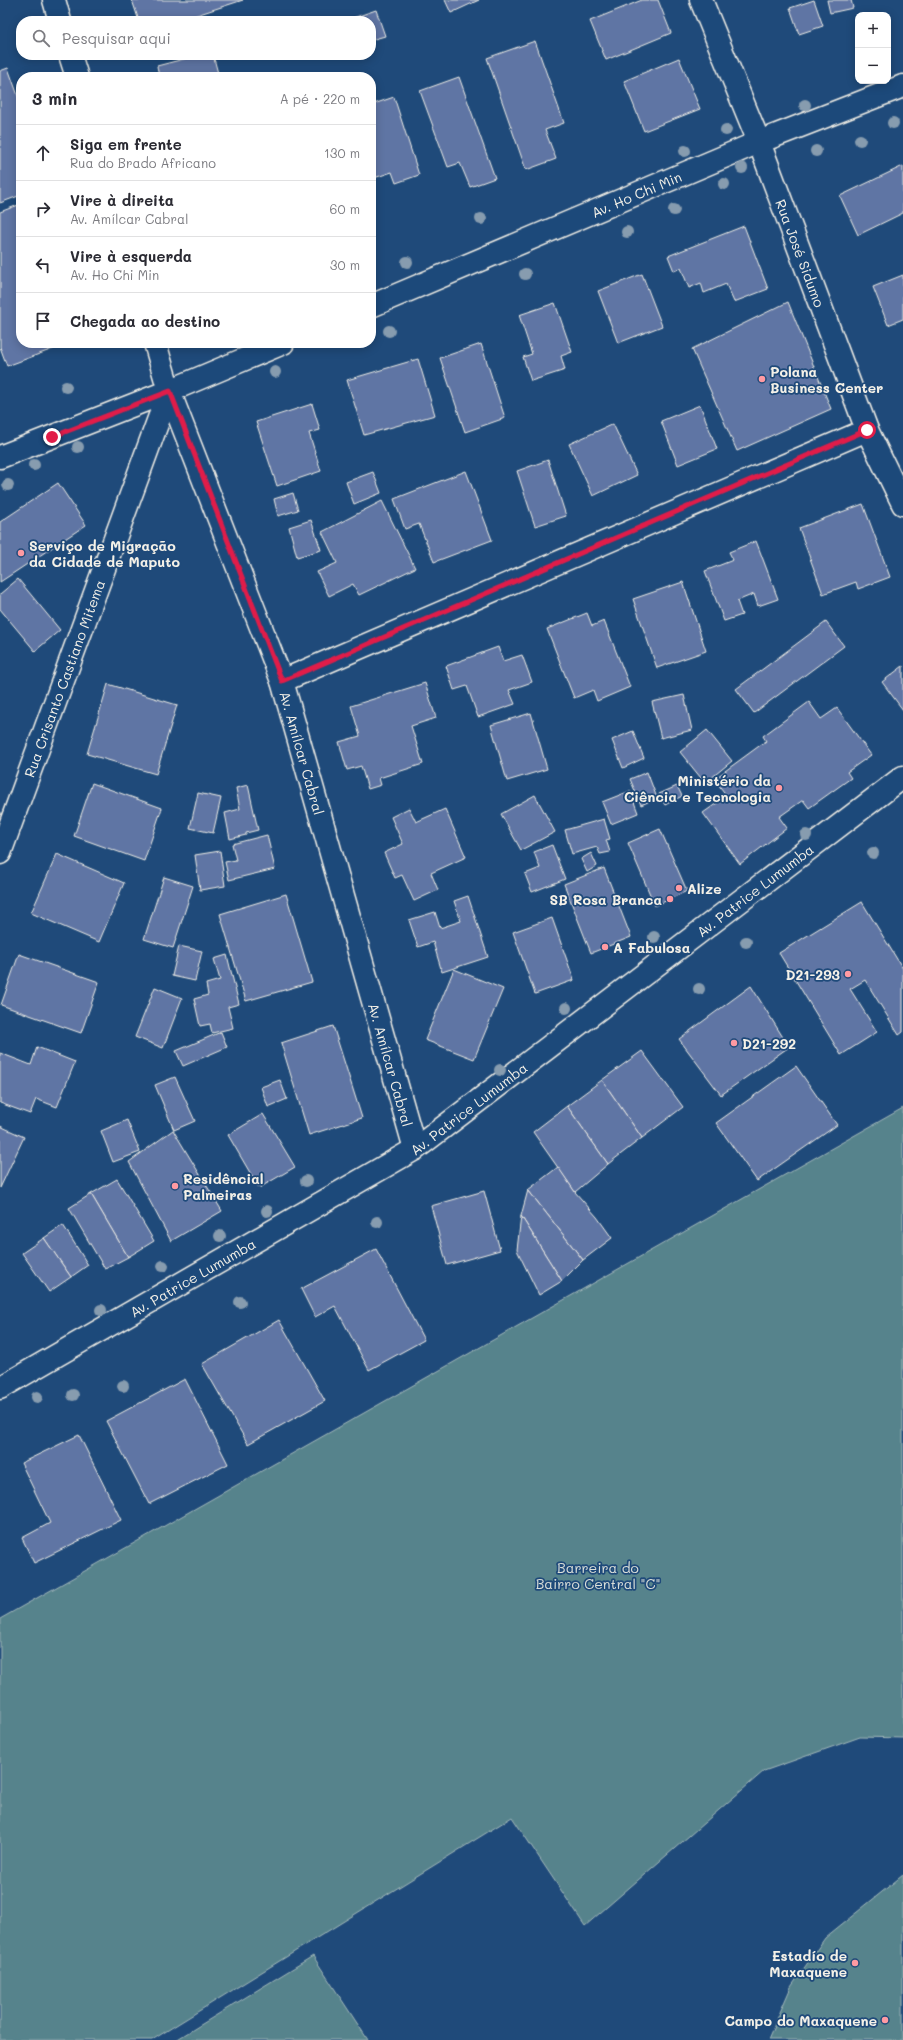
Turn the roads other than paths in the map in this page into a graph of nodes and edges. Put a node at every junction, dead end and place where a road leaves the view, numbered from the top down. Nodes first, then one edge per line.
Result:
1 (54, 0) edge
2 (701, 0) edge
3 (59, 16) edge
4 (72, 60) edge
5 (75, 72) edge
6 (903, 86) edge
7 (759, 142) junction
8 (376, 304) edge
9 (157, 348) edge
10 (271, 348) edge
11 (170, 391) junction
12 (867, 430) junction
13 (0, 456) edge
14 (903, 504) edge
15 (282, 681) junction
16 (903, 777) edge
17 (0, 852) edge
18 (415, 1149) junction
19 (0, 1388) edge

1 - 3 street
2 - 7 street, Rua José Sidumo
4 - 5 street
6 - 7 street, Av. Ho Chi Min
7 - 8 street, Av. Ho Chi Min
7 - 12 street, Rua José Sidumo
9 - 11 street, Av. Amílcar Cabral
10 - 11 street
11 - 13 street
11 - 15 street, Av. Amílcar Cabral
11 - 17 street, Rua Crisanto Castiano Mitema
12 - 14 street, Rua José Sidumo
12 - 15 street
15 - 18 street, Av. Amílcar Cabral
16 - 18 street, Av. Patrice Lumumba
18 - 19 street, Av. Patrice Lumumba

